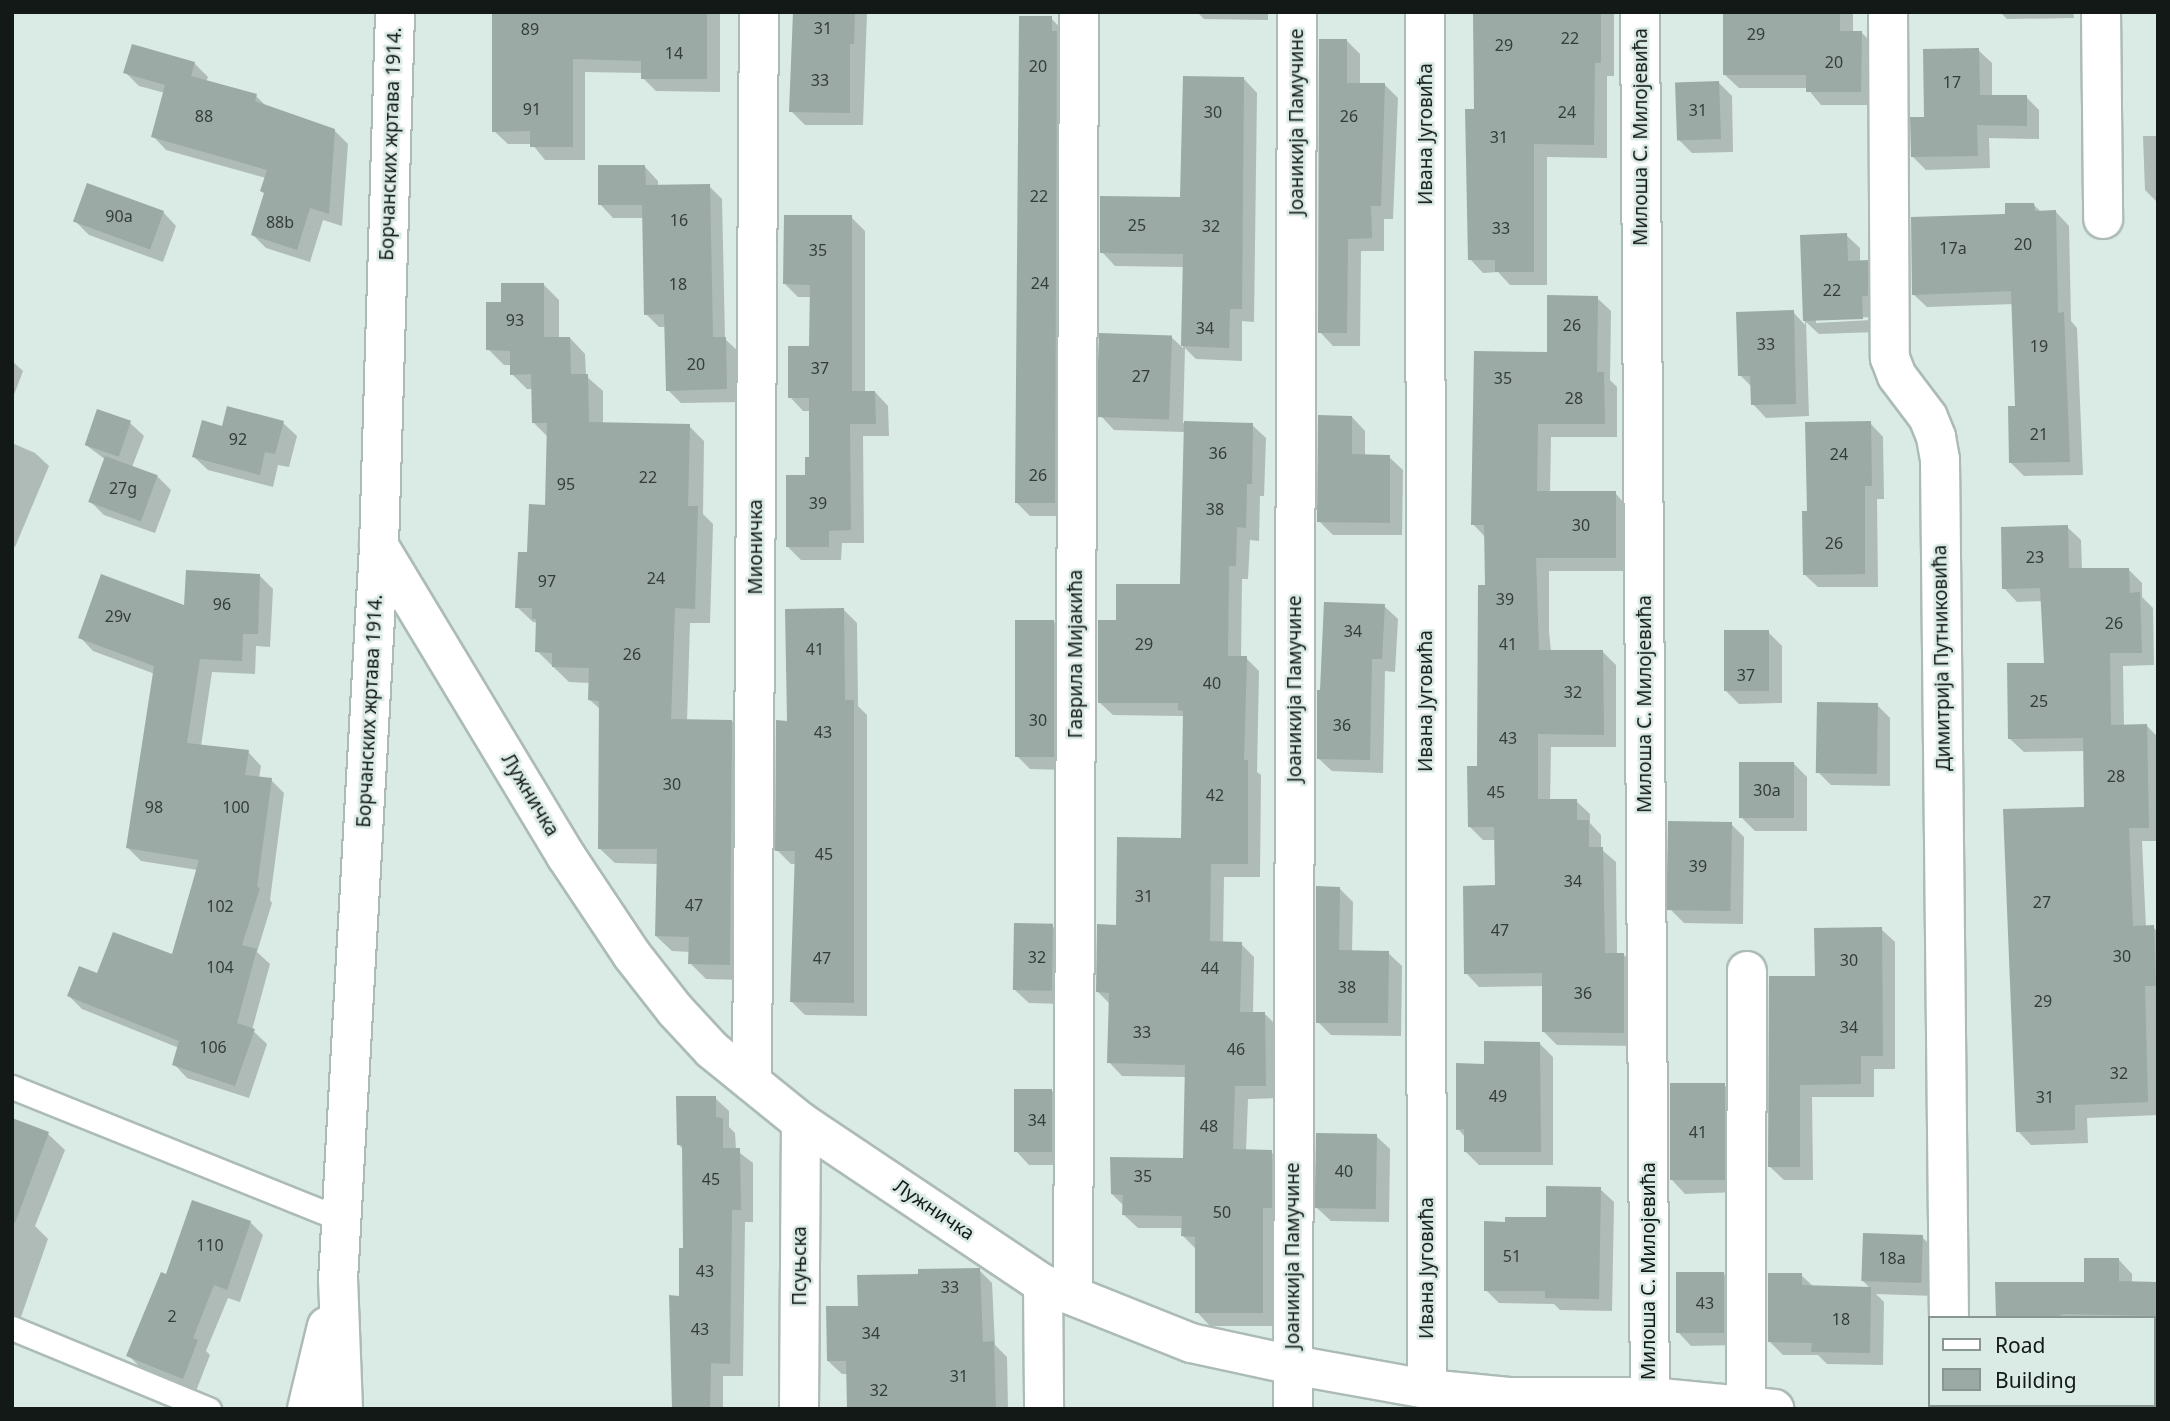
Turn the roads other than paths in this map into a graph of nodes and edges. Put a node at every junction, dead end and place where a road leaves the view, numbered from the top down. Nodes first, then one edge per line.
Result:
1 (395, 12) edge
2 (759, 12) edge
3 (1079, 12) edge
4 (1297, 12) edge
5 (1425, 12) edge
6 (1640, 12) edge
7 (1888, 12) edge
8 (2101, 12) edge
9 (2104, 219) dead end
10 (379, 546) junction
11 (1747, 971) dead end
12 (752, 1082) junction
13 (12, 1087) edge
14 (801, 1122) junction
15 (343, 1220) junction
16 (338, 1280) junction
17 (1058, 1289) junction
18 (1949, 1316) edge
19 (12, 1328) edge
20 (1293, 1366) junction
21 (1427, 1389) junction
22 (1650, 1397) junction
23 (1509, 1403) edge
24 (1755, 1407) edge
25 (209, 1409) edge
26 (307, 1409) edge
27 (343, 1409) edge
28 (799, 1409) edge
29 (1044, 1409) edge
30 (1293, 1409) edge

1 - 10 street, Борчанских жртава 1914.
2 - 12 street, Мионичка
3 - 17 street, Гаврила Мијакића
4 - 20 street, Јоаникија Памучине
5 - 21 street, Ивана Југовића
6 - 22 street, Милоша С. Милојевића
7 - 18 street, Димитрија Путниковића
8 - 9 street
10 - 12 street, Лужничка
10 - 15 street, Борчанских жртава 1914.
11 - 24 street
12 - 14 street, Лужничка
13 - 15 lane
14 - 17 street, Лужничка
14 - 28 street, Псуњска
15 - 16 street, Борчанских жртава 1914.
16 - 26 street
16 - 27 street, Борчанских жртава 1914.
17 - 20 street, Лужничка
17 - 29 street, Гаврила Мијакића
19 - 25 lane
20 - 21 street, Лужничка
20 - 30 street, Јоаникија Памучине
21 - 23 street, Лужничка
22 - 23 street, Лужничка
22 - 24 street, Лужничка

